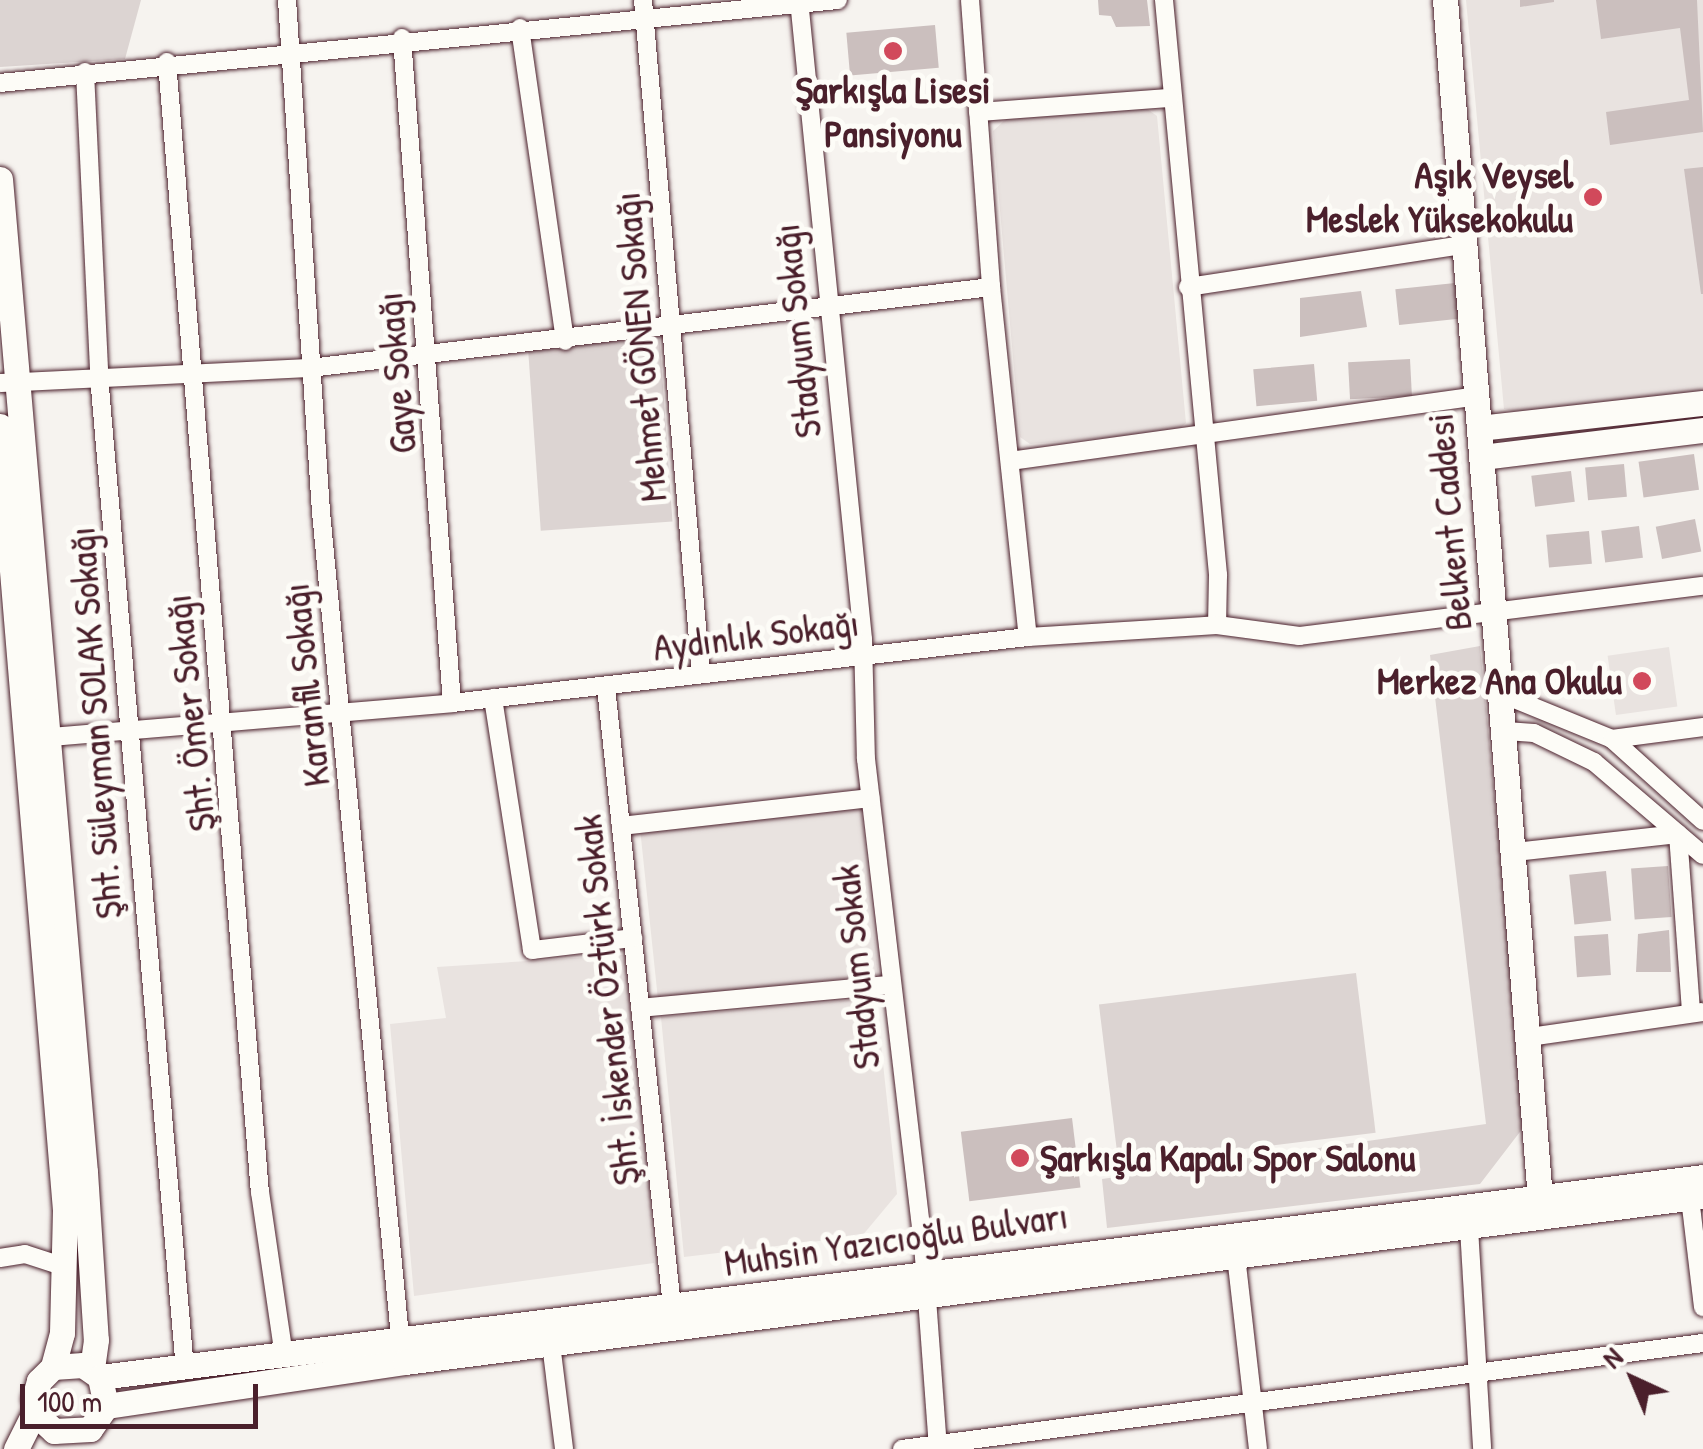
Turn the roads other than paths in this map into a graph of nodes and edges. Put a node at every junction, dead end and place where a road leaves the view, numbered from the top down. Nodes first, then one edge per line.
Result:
1 (287, 0) edge
2 (838, 0) edge
3 (970, 0) edge
4 (1164, 0) edge
5 (1444, 0) edge
6 (799, 2) edge
7 (643, 8) edge
8 (520, 28) junction
9 (402, 38) junction
10 (289, 55) junction
11 (167, 62) junction
12 (85, 72) junction
13 (0, 83) edge
14 (1169, 98) junction
15 (978, 112) junction
16 (0, 179) edge
17 (1461, 245) junction
18 (991, 287) junction
19 (1188, 287) junction
20 (828, 310) junction
21 (670, 330) junction
22 (564, 341) junction
23 (427, 356) junction
24 (310, 368) junction
25 (192, 373) junction
26 (100, 375) junction
27 (10, 381) edge
28 (1476, 396) junction
29 (1703, 403) edge
30 (0, 426) edge
31 (1479, 428) junction
32 (1703, 430) edge
33 (1204, 436) junction
34 (1482, 457) junction
35 (1010, 461) junction
36 (5, 554) edge
37 (1703, 586) edge
38 (1495, 610) junction
39 (1217, 624) junction
40 (1028, 637) junction
41 (862, 655) junction
42 (701, 674) junction
43 (606, 687) junction
44 (1502, 694) junction
45 (493, 698) junction
46 (452, 703) junction
47 (339, 712) junction
48 (226, 722) junction
49 (1703, 727) edge
50 (128, 728) junction
51 (1506, 730) junction
52 (36, 739) junction
53 (1612, 739) junction
54 (870, 798) junction
55 (1703, 821) edge
56 (621, 826) junction
57 (1678, 834) junction
58 (1515, 852) junction
59 (1703, 855) edge
60 (633, 938) junction
61 (890, 985) junction
62 (640, 1008) junction
63 (1697, 1013) edge
64 (1529, 1037) junction
65 (1699, 1190) edge
66 (1541, 1206) junction
67 (1469, 1228) junction
68 (1236, 1256) junction
69 (0, 1258) edge
70 (65, 1267) junction
71 (926, 1284) junction
72 (672, 1308) junction
73 (1703, 1308) edge
74 (1703, 1343) edge
75 (551, 1344) junction
76 (402, 1351) junction
77 (284, 1356) junction
78 (54, 1367) junction
79 (184, 1369) junction
80 (96, 1373) junction
81 (1476, 1375) junction
82 (106, 1406) junction
83 (1255, 1406) junction
84 (36, 1409) junction
85 (1091, 1427) junction
86 (64, 1442) edge
87 (938, 1447) edge
88 (16, 1449) edge
89 (564, 1449) edge
90 (902, 1449) edge
91 (1092, 1449) edge
92 (1258, 1449) edge
93 (1482, 1449) edge

1 - 10 street, Karanfil Sokağı
2 - 6 street
3 - 15 street
4 - 14 street
5 - 17 street, Belkent Caddesi
6 - 7 street
6 - 20 street, Stadyum Sokağı
7 - 8 street
7 - 21 street, Mehmet GÖNEN Sokağı
8 - 9 street
8 - 22 street
9 - 10 street
9 - 23 street, Gaye Sokağı
10 - 11 street
10 - 24 street, Karanfil Sokağı
11 - 12 street
11 - 25 street, Şht. Ömer Sokağı
12 - 13 street
12 - 26 street, Şht. Süleyman SOLAK Sokağı
14 - 15 street
14 - 19 street
15 - 18 street
16 - 27 street
17 - 19 street
17 - 28 street, Belkent Caddesi
18 - 20 street
18 - 35 street
19 - 33 street
20 - 21 street
20 - 41 street, Stadyum Sokağı
21 - 22 street
21 - 42 street, Mehmet GÖNEN Sokağı
22 - 23 street
23 - 24 street
23 - 46 street, Gaye Sokağı
24 - 25 street
24 - 47 street, Karanfil Sokağı
25 - 26 street
25 - 48 street, Şht. Ömer Sokağı
26 - 27 street
26 - 50 street, Şht. Süleyman SOLAK Sokağı
27 - 52 street
28 - 31 street, Belkent Caddesi
28 - 33 street
29 - 31 street
30 - 36 street
31 - 34 street, Belkent Caddesi
32 - 34 street
33 - 35 street
33 - 39 street
34 - 38 street, Belkent Caddesi
35 - 40 street
36 - 52 street
37 - 38 street, Aydınlık Sokağı
38 - 39 street, Aydınlık Sokağı
38 - 44 street, Belkent Caddesi
39 - 40 street, Aydınlık Sokağı
40 - 41 street, Aydınlık Sokağı
41 - 42 street, Aydınlık Sokağı
41 - 54 street, Stadyum Sokak
42 - 43 street, Aydınlık Sokağı
43 - 45 street, Aydınlık Sokağı
43 - 56 street, Şht. İskender Öztürk Sokak
44 - 51 street, Belkent Caddesi
44 - 53 street
45 - 46 street, Aydınlık Sokağı
45 - 60 street
46 - 47 street, Aydınlık Sokağı
47 - 48 street, Aydınlık Sokağı
47 - 76 street, Karanfil Sokağı
48 - 50 street, Aydınlık Sokağı
48 - 77 street, Şht. Ömer Sokağı
49 - 53 street
50 - 52 street, Aydınlık Sokağı
50 - 79 street, Şht. Süleyman SOLAK Sokağı
51 - 57 street
51 - 58 street, Belkent Caddesi
52 - 70 street
52 - 80 street
53 - 55 street
54 - 56 street
54 - 61 street, Stadyum Sokak
56 - 60 street, Şht. İskender Öztürk Sokak
57 - 58 street
57 - 59 street
57 - 63 street
58 - 64 street, Belkent Caddesi
60 - 62 street, Şht. İskender Öztürk Sokak
61 - 62 street
61 - 71 street, Stadyum Sokak
62 - 72 street, Şht. İskender Öztürk Sokak
63 - 64 street
64 - 66 street, Belkent Caddesi
65 - 66 street, Muhsin Yazıcıoğlu Bulvarı
65 - 73 street
66 - 67 street, Muhsin Yazıcıoğlu Bulvarı
66 - 71 street, Muhsin Yazıcıoğlu Bulvarı
67 - 68 street, Muhsin Yazıcıoğlu Bulvarı
67 - 81 street
68 - 71 street, Muhsin Yazıcıoğlu Bulvarı
68 - 83 street
69 - 70 street
70 - 78 street
71 - 72 street, Muhsin Yazıcıoğlu Bulvarı
71 - 75 street, Muhsin Yazıcıoğlu Bulvarı
71 - 87 street, Stadyum Sokak
72 - 76 street, Muhsin Yazıcıoğlu Bulvarı
74 - 81 street
75 - 76 street, Muhsin Yazıcıoğlu Bulvarı
75 - 89 street
76 - 77 street, Muhsin Yazıcıoğlu Bulvarı
76 - 82 street, Muhsin Yazıcıoğlu Bulvarı
77 - 79 street, Muhsin Yazıcıoğlu Bulvarı
78 - 80 street
78 - 84 street
79 - 80 street, Muhsin Yazıcıoğlu Bulvarı
80 - 82 street
81 - 83 street
81 - 93 street
82 - 86 street
83 - 85 street
83 - 92 street
84 - 86 street
84 - 88 street
85 - 87 street
85 - 91 street
87 - 90 street

